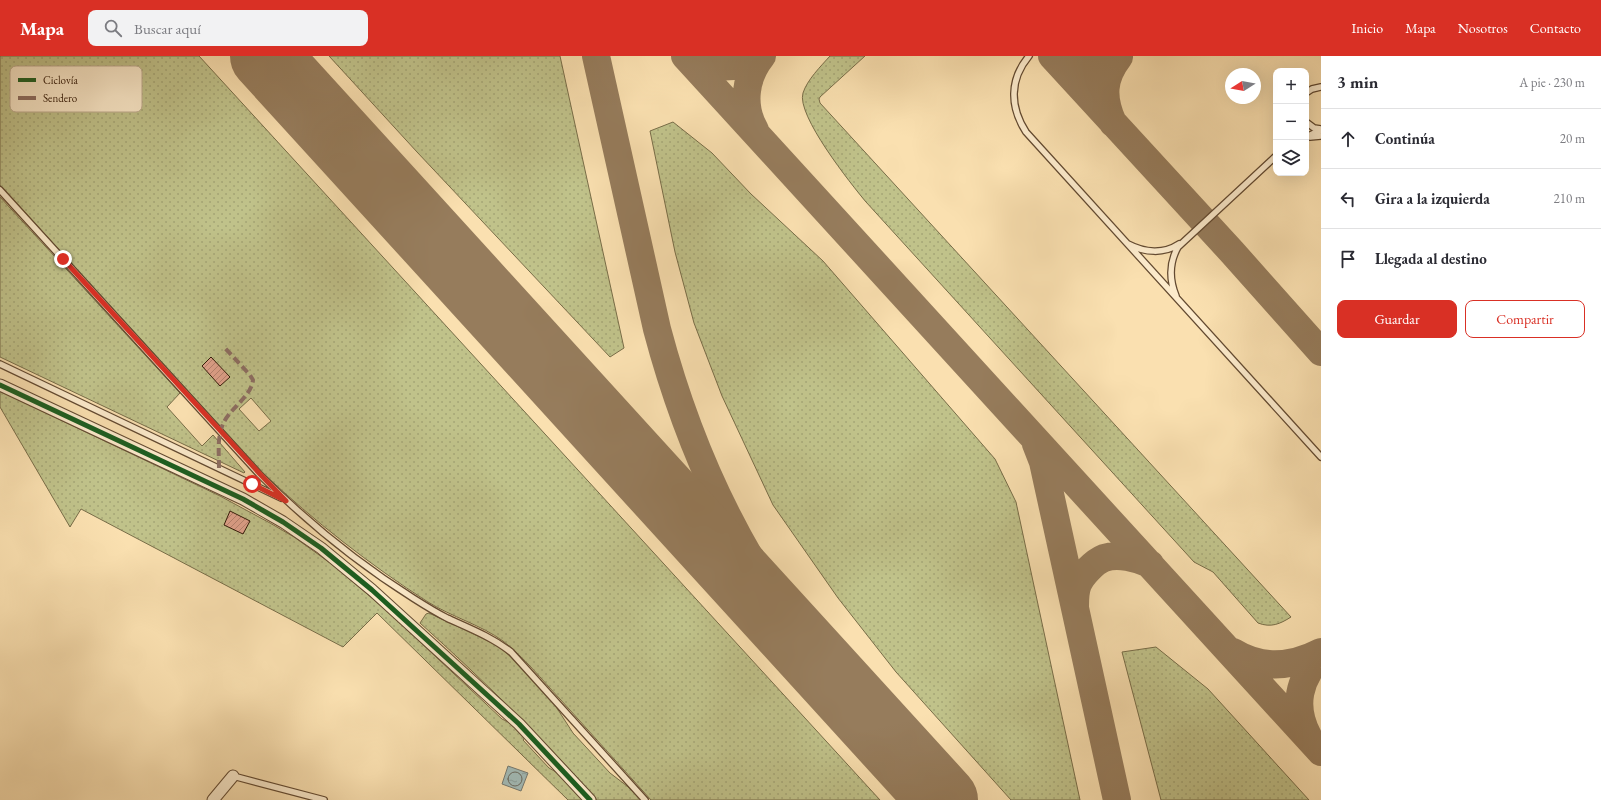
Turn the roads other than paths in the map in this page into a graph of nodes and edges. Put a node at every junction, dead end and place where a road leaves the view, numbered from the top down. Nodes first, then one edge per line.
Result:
1 (1030, 56) edge
2 (1321, 87) edge
3 (1309, 92) edge
4 (1309, 125) edge
5 (1320, 132) edge
6 (1309, 137) edge
7 (1273, 159) edge
8 (0, 190) edge
9 (1183, 241) junction
10 (1124, 242) junction
11 (1178, 301) junction
12 (0, 364) edge
13 (0, 385) edge
14 (1321, 457) edge
15 (286, 501) junction
16 (233, 776) joint
17 (213, 800) edge
18 (324, 800) edge
19 (590, 800) edge
20 (645, 800) edge

1 - 10 lane
2 - 3 lane
4 - 5 lane
5 - 6 lane
7 - 9 lane
8 - 15 lane
9 - 10 lane
9 - 11 lane
10 - 11 lane
11 - 14 lane
12 - 15 lane
13 - 19 street
15 - 20 lane
16 - 17 street
16 - 18 lane

